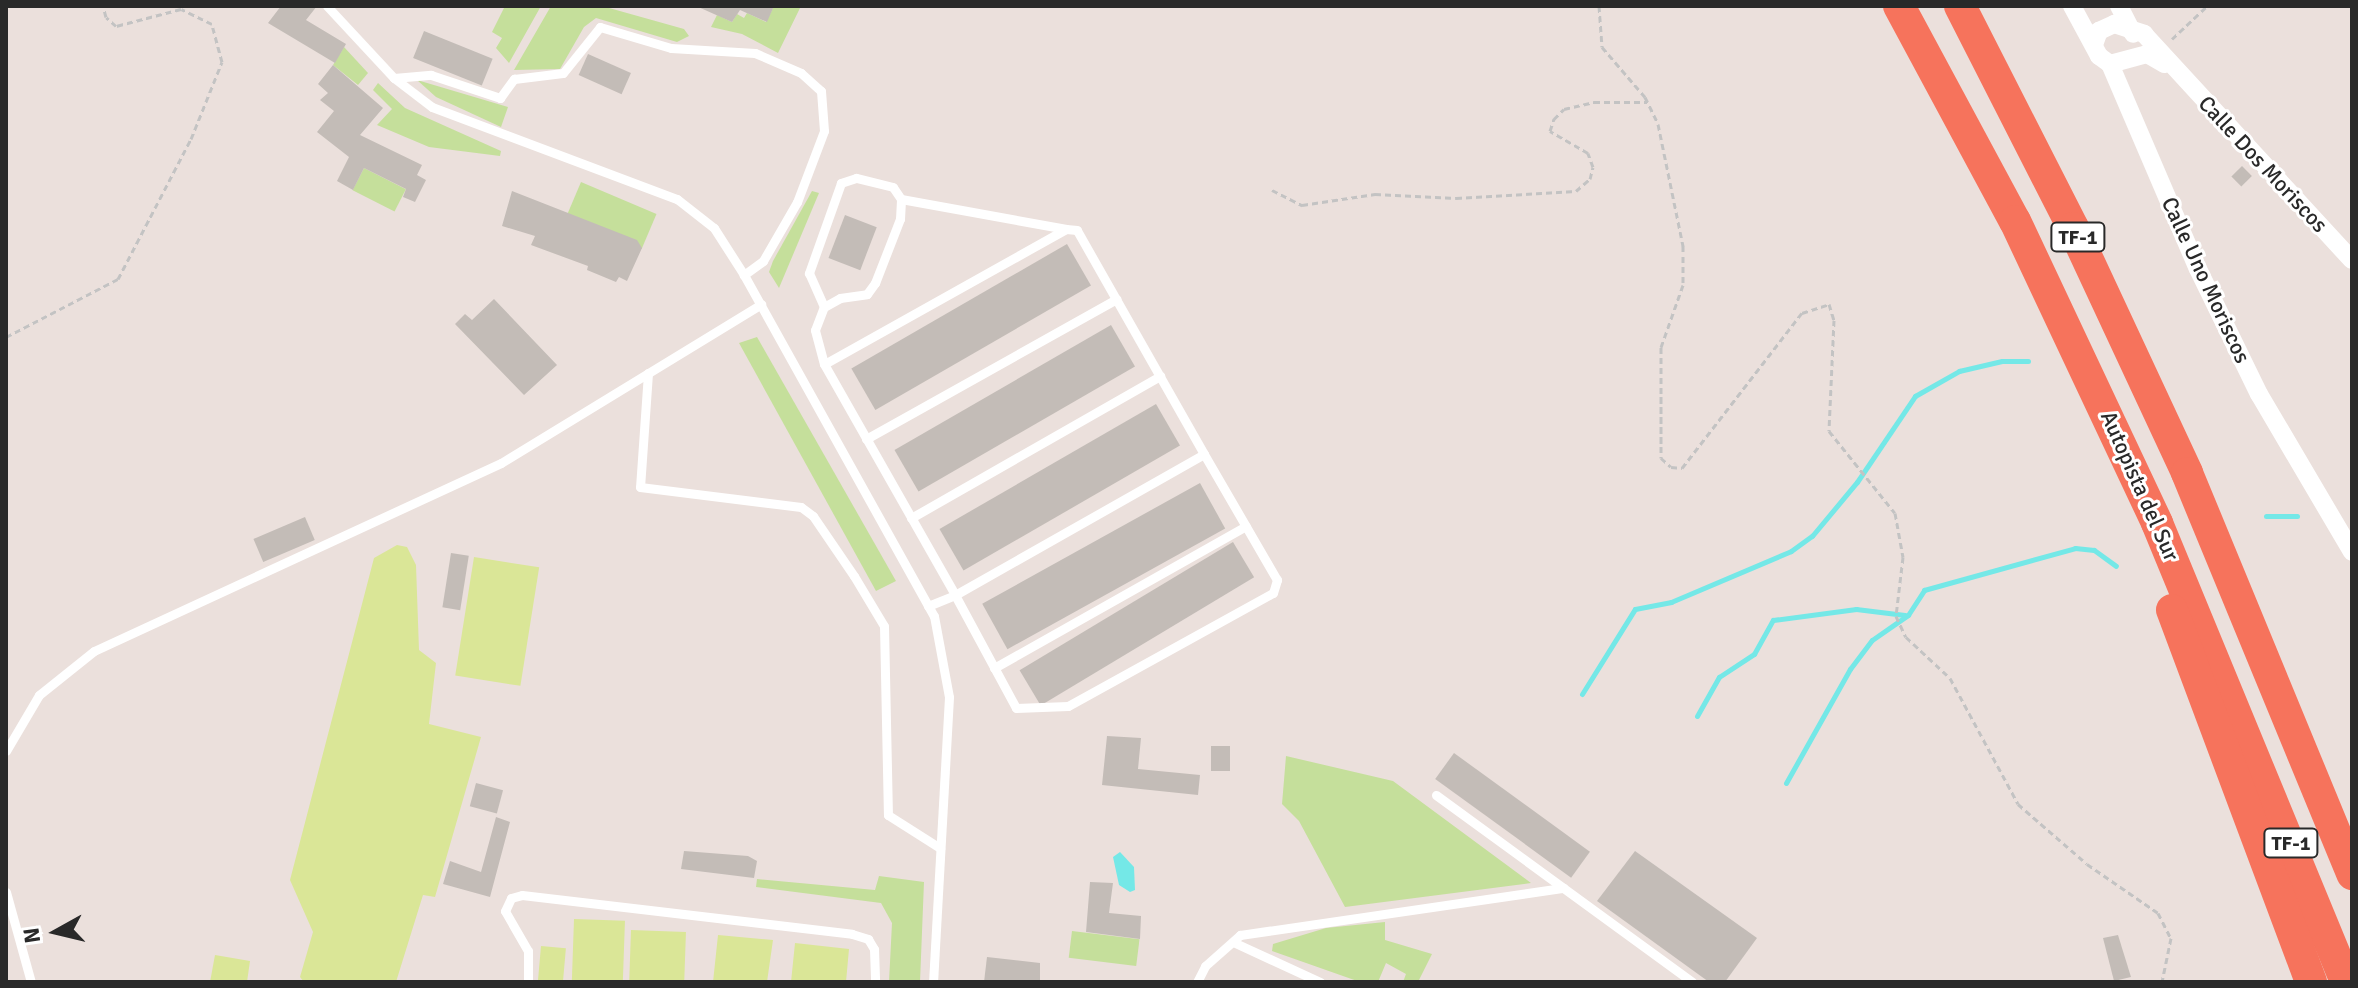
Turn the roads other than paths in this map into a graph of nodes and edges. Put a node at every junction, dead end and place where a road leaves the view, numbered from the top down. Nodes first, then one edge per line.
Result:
1 (327, 6) edge
2 (1899, 6) edge
3 (1960, 6) edge
4 (2072, 6) edge
5 (2119, 6) edge
6 (2130, 30) junction
7 (2095, 42) junction
8 (2132, 56) junction
9 (2110, 64) junction
10 (2173, 69) junction
11 (394, 78) junction
12 (901, 199) junction
13 (1066, 229) junction
14 (2352, 260) edge
15 (744, 275) junction
16 (1117, 299) junction
17 (761, 304) junction
18 (824, 307) junction
19 (2061, 315) junction
20 (824, 364) junction
21 (648, 373) junction
22 (1160, 376) junction
23 (866, 439) junction
24 (1204, 454) junction
25 (911, 518) junction
26 (1246, 526) junction
27 (2352, 552) edge
28 (955, 595) junction
29 (928, 606) junction
30 (994, 668) junction
31 (6, 751) edge
32 (1436, 795) dead end
33 (940, 848) junction
34 (2352, 874) edge
35 (1564, 888) junction
36 (6, 892) edge
37 (1233, 942) junction
38 (31, 982) edge
39 (528, 982) edge
40 (875, 982) edge
41 (933, 982) edge
42 (1197, 982) edge
43 (1320, 982) edge
44 (1692, 982) edge
45 (2311, 982) edge
46 (2346, 982) edge

1 - 11 lane
2 - 19 highway, Autopista del Sur / TF-1
3 - 34 highway, TF-1
4 - 7 street, Calle Uno Moriscos
5 - 6 street
6 - 7 street
6 - 8 street
6 - 10 street, Calle Dos Moriscos
7 - 9 street, Calle Uno Moriscos
8 - 9 street
8 - 10 street
9 - 27 street, Calle Uno Moriscos
10 - 14 street, Calle Dos Moriscos
11 - 15 lane
11 - 15 lane
12 - 13 lane
12 - 18 lane
12 - 18 lane
13 - 16 lane
13 - 20 lane
15 - 17 lane
16 - 22 lane
16 - 23 lane
17 - 21 lane
17 - 29 lane
18 - 20 lane
19 - 45 highway
19 - 46 highway, Autopista del Sur / TF-1
20 - 23 lane
21 - 31 lane
21 - 33 lane
22 - 24 lane
22 - 25 lane
23 - 25 lane
24 - 26 lane
24 - 28 lane
25 - 28 lane
26 - 30 lane
26 - 30 lane
28 - 29 lane
28 - 30 lane
29 - 33 lane
32 - 35 lane
33 - 41 lane
35 - 37 lane
35 - 44 lane
36 - 38 lane
37 - 42 lane
37 - 43 lane
39 - 40 lane

